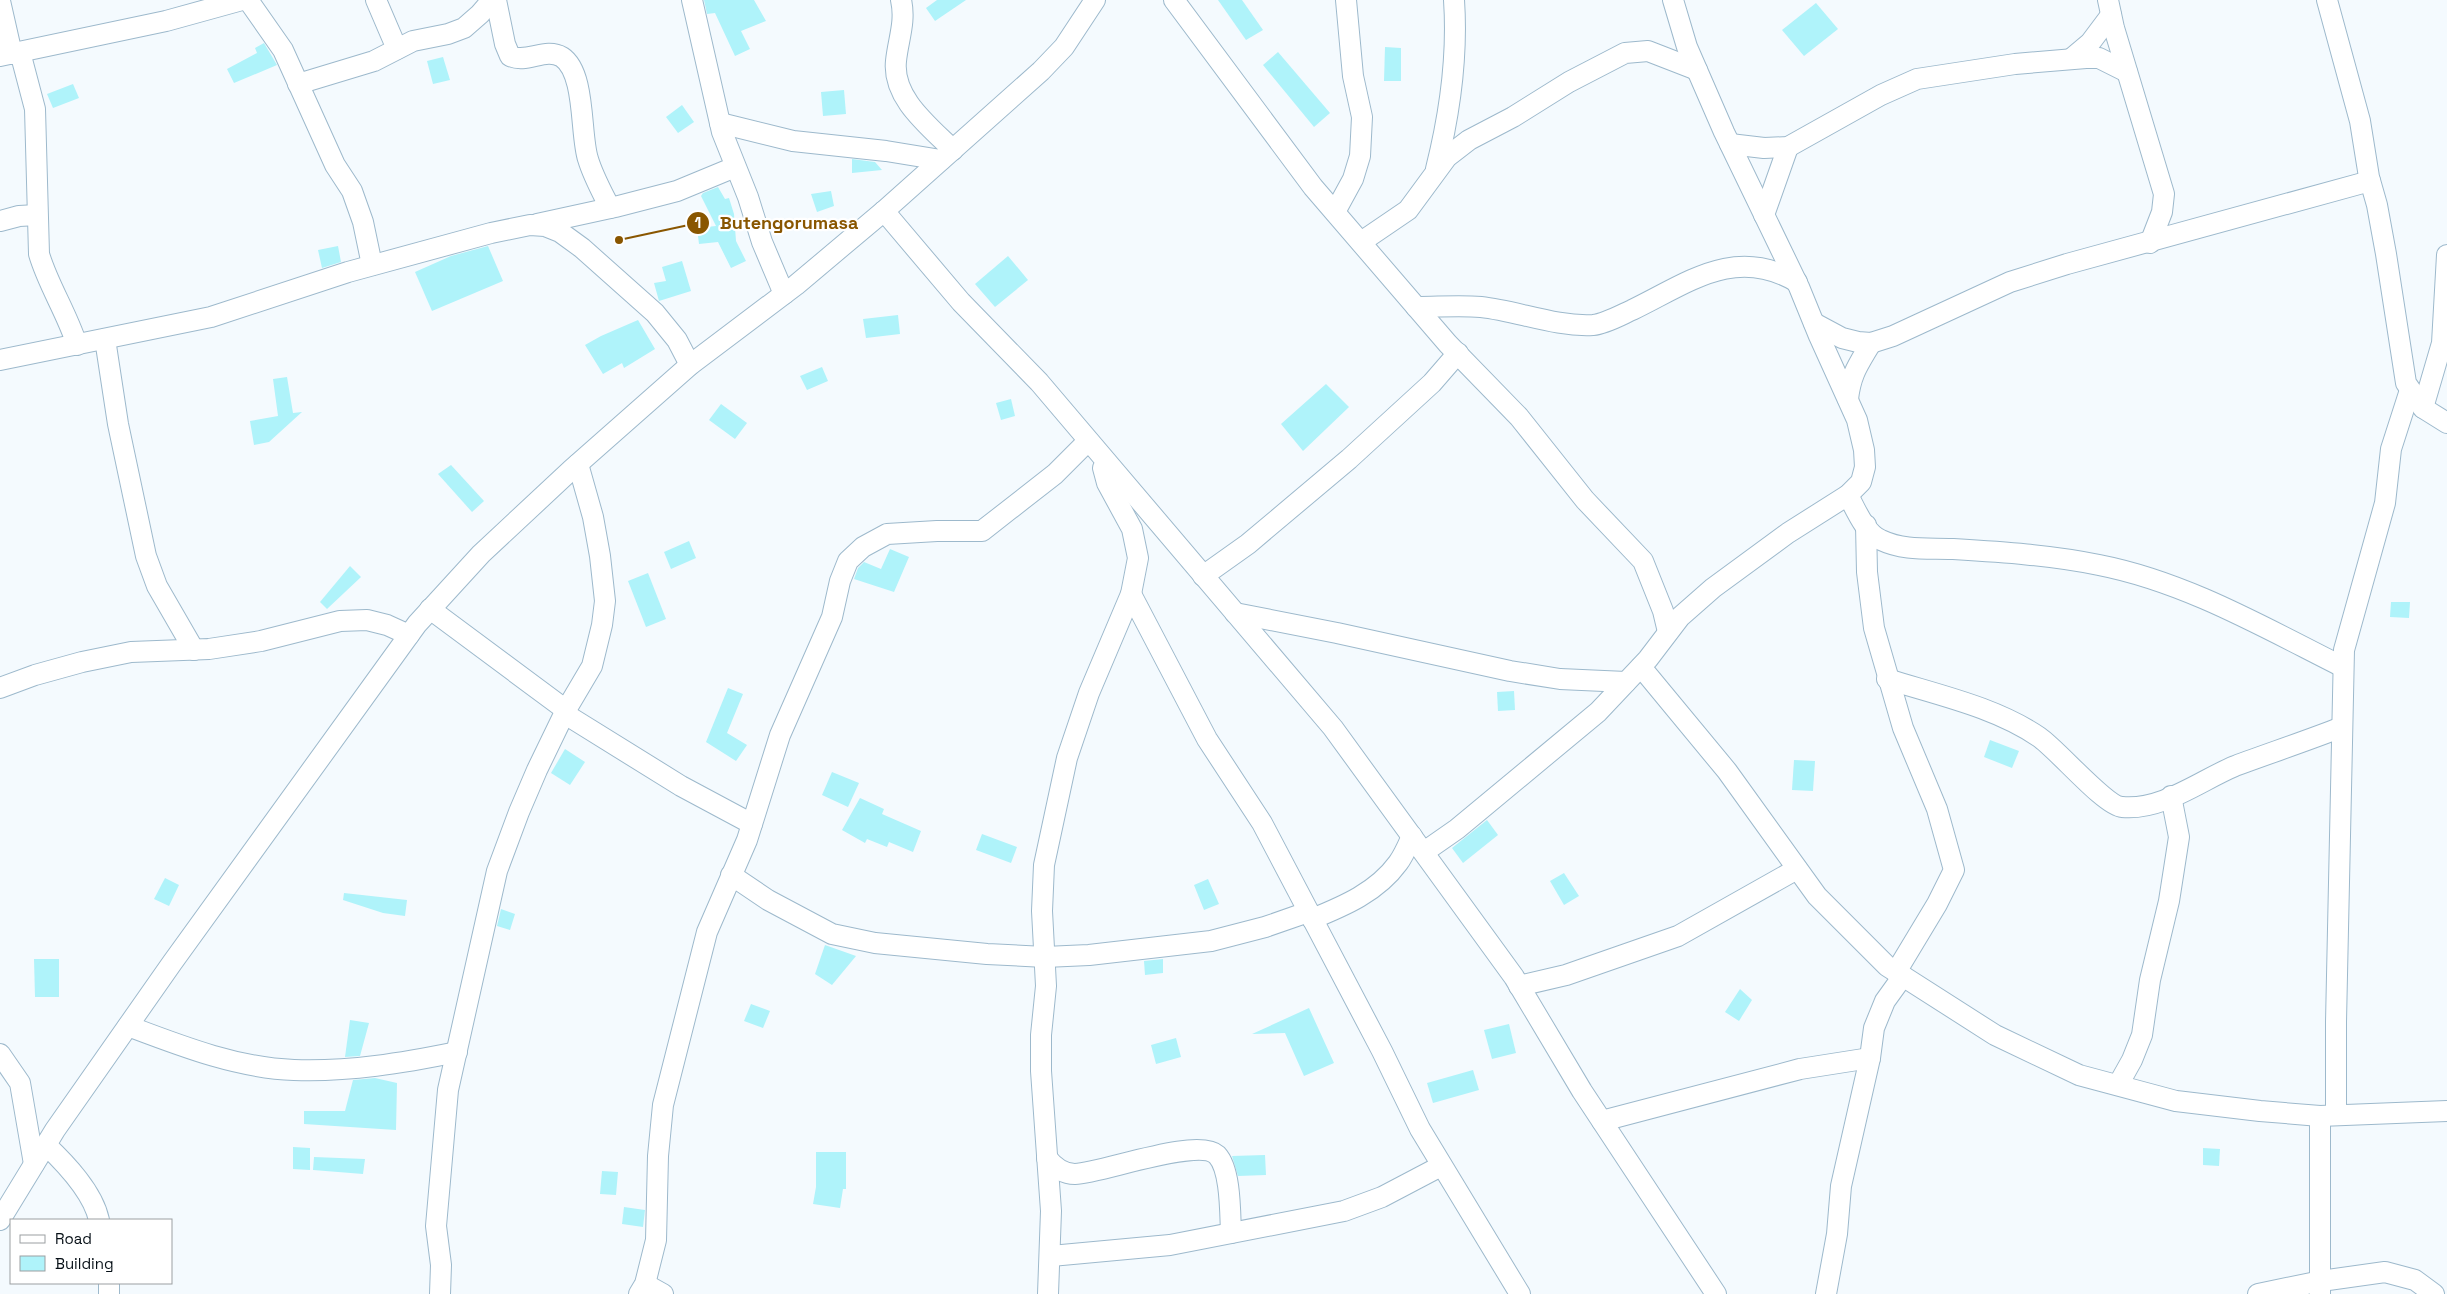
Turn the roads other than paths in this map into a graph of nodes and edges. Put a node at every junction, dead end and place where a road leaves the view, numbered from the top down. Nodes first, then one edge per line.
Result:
1 (376, 0) edge
2 (492, 0) edge
3 (496, 0) edge
4 (692, 0) edge
5 (901, 0) edge
6 (1095, 0) edge
7 (1174, 0) edge
8 (1346, 0) edge
9 (1454, 0) edge
10 (1673, 0) edge
11 (2328, 0) edge
12 (0, 1) edge
13 (239, 1) edge
14 (2110, 8) edge
15 (397, 49) junction
16 (11, 54) edge
17 (2072, 58) junction
18 (1697, 70) junction
19 (2127, 72) junction
20 (298, 84) junction
21 (720, 124) junction
22 (1730, 144) junction
23 (1788, 147) junction
24 (947, 155) junction
25 (735, 167) junction
26 (1435, 173) junction
27 (2370, 181) junction
28 (610, 208) junction
29 (884, 211) junction
30 (1335, 212) junction
31 (37, 215) junction
32 (1764, 215) junction
33 (0, 221) edge
34 (530, 225) junction
35 (1361, 242) junction
36 (2150, 243) junction
37 (2447, 255) edge
38 (372, 265) junction
39 (1797, 282) junction
40 (784, 294) junction
41 (1416, 307) junction
42 (1814, 323) junction
43 (104, 339) junction
44 (1871, 343) junction
45 (78, 345) junction
46 (1458, 353) junction
47 (0, 360) edge
48 (690, 365) junction
49 (2410, 390) junction
50 (1848, 399) junction
51 (2423, 408) junction
52 (2447, 423) edge
53 (1088, 441) junction
54 (1103, 459) junction
55 (578, 464) junction
56 (1848, 495) junction
57 (1866, 525) junction
58 (1203, 576) junction
59 (1131, 594) junction
60 (430, 609) junction
61 (1235, 613) junction
62 (1668, 632) junction
63 (409, 635) junction
64 (194, 650) junction
65 (1641, 667) junction
66 (2343, 667) junction
67 (1888, 679) junction
68 (1626, 682) junction
69 (0, 688) edge
70 (565, 712) junction
71 (2342, 727) junction
72 (2172, 796) junction
73 (752, 824) junction
74 (1412, 836) junction
75 (1424, 852) junction
76 (1798, 869) junction
77 (730, 875) junction
78 (1310, 915) junction
79 (1045, 958) junction
80 (1900, 974) junction
81 (1519, 986) junction
82 (128, 1026) junction
83 (456, 1052) junction
84 (0, 1054) edge
85 (1870, 1058) junction
86 (2118, 1085) junction
87 (2447, 1111) edge
88 (2328, 1115) junction
89 (1602, 1120) junction
90 (46, 1145) junction
91 (1047, 1158) junction
92 (34, 1164) junction
93 (1442, 1166) junction
94 (2, 1216) edge
95 (98, 1219) edge
96 (1231, 1233) junction
97 (1051, 1256) junction
98 (2320, 1287) edge
99 (642, 1289) edge
100 (440, 1294) edge
101 (663, 1294) edge
102 (1048, 1294) edge
103 (1520, 1294) edge
104 (1716, 1294) edge
105 (1826, 1294) edge
106 (2258, 1294) edge
107 (2434, 1294) edge

1 - 15 street
2 - 15 street
3 - 28 street
4 - 21 street
5 - 24 street
6 - 24 street
7 - 30 street
8 - 30 street
9 - 26 street
10 - 18 street
11 - 27 street
12 - 16 street
13 - 16 street
13 - 20 street
14 - 17 street
14 - 19 street
15 - 20 street
16 - 31 street
17 - 19 street
17 - 23 street
18 - 22 street
18 - 26 street
19 - 36 street
20 - 38 street
21 - 24 street
21 - 25 street
22 - 23 street
22 - 32 street
23 - 32 street
24 - 29 street
25 - 28 street
25 - 40 street
26 - 35 street
27 - 36 street
27 - 49 street
28 - 34 street
29 - 40 street
29 - 53 street
30 - 35 street
31 - 33 street
31 - 45 street
32 - 39 street
34 - 38 street
34 - 48 street
35 - 41 street
36 - 44 street
37 - 51 street
38 - 43 street
39 - 41 street
39 - 42 street
40 - 48 street
41 - 46 street
42 - 44 street
42 - 50 street
43 - 45 street
43 - 64 street
44 - 50 street
45 - 47 street
46 - 58 street
46 - 62 street
48 - 55 street
49 - 51 street
49 - 66 street
50 - 56 street
51 - 52 street
53 - 54 street
53 - 73 street
54 - 58 street
54 - 59 street
55 - 60 street
55 - 70 street
56 - 57 street
56 - 62 street
57 - 66 street
57 - 67 street
58 - 61 street
59 - 78 street
59 - 79 street
60 - 63 street
60 - 70 street
61 - 68 street
61 - 74 street
62 - 65 street
63 - 64 street
63 - 82 street
64 - 69 street
65 - 68 street
65 - 76 street
66 - 71 street
67 - 72 street
67 - 80 street
68 - 75 street
70 - 73 street
70 - 83 street
71 - 72 street
71 - 88 street
72 - 86 street
73 - 77 street
74 - 75 street
74 - 78 street
75 - 81 street
76 - 80 street
76 - 81 street
77 - 79 street
77 - 99 street
78 - 79 street
78 - 93 street
79 - 91 street
80 - 85 street
80 - 86 street
81 - 89 street
82 - 83 street
82 - 90 street
83 - 100 street
84 - 92 street
85 - 89 street
85 - 105 street
86 - 88 street
87 - 88 street
88 - 98 street
89 - 104 street
90 - 92 street
90 - 95 street
91 - 96 street
91 - 97 street
92 - 94 street
93 - 96 street
93 - 103 street
96 - 97 street
97 - 102 street
98 - 106 street
98 - 107 street
99 - 101 street

